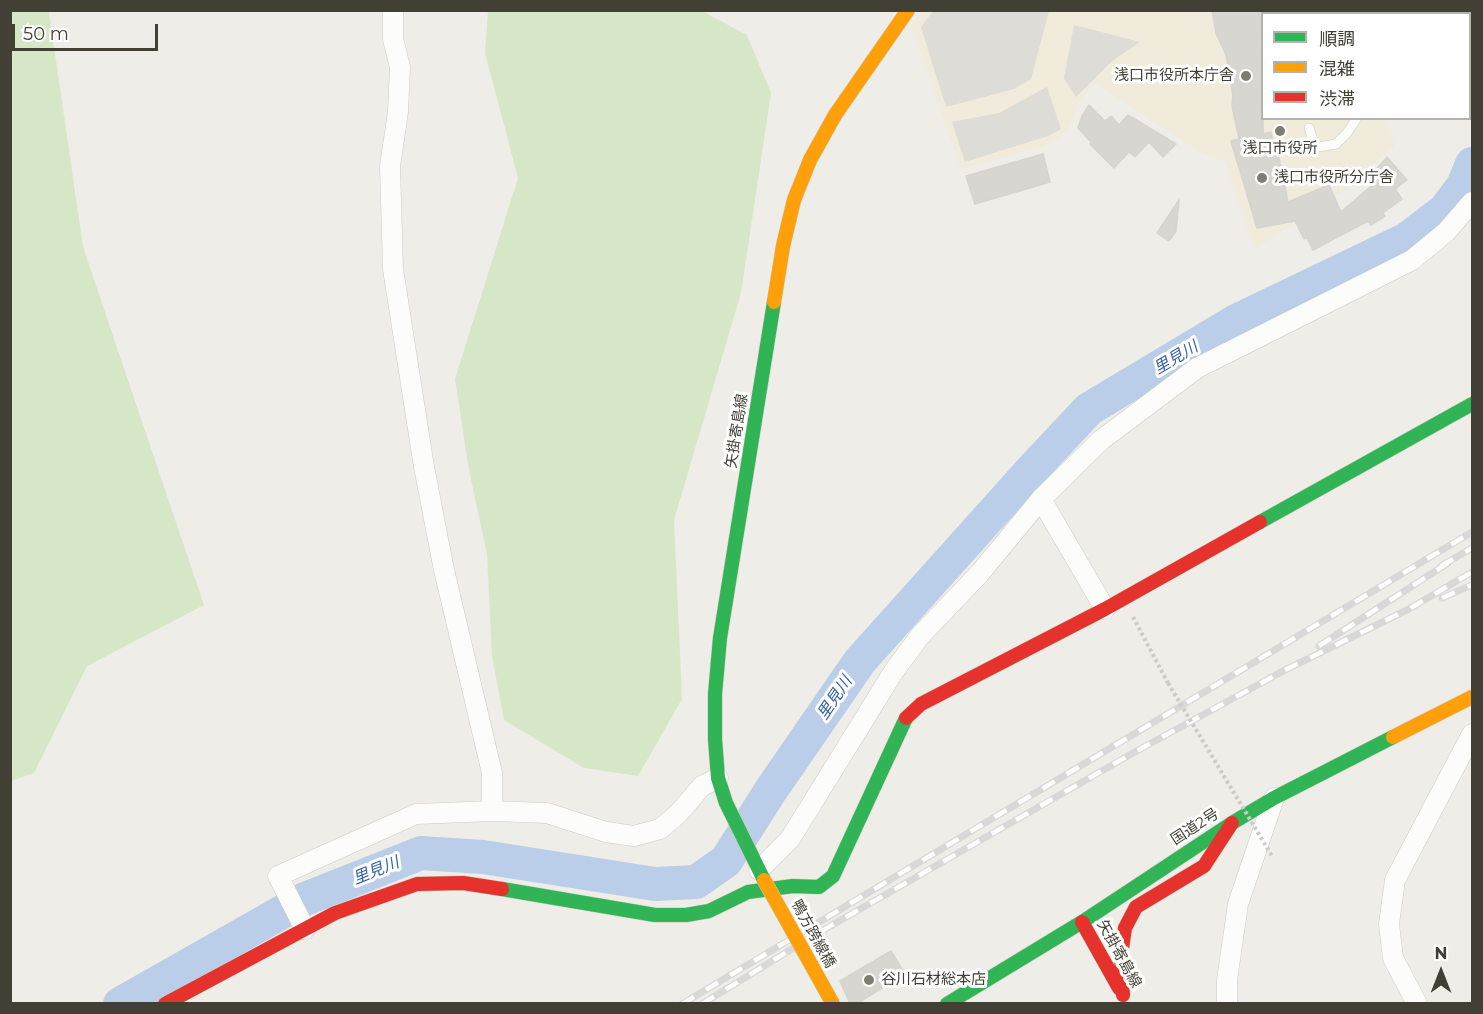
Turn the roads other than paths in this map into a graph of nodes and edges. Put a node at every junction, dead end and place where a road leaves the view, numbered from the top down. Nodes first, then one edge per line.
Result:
1 (393, 10) edge
2 (908, 10) edge
3 (1356, 120) edge
4 (1309, 128) dead end
5 (1473, 202) edge
6 (1473, 404) edge
7 (1041, 499) junction
8 (1105, 609) junction
9 (1473, 697) edge
10 (1470, 745) edge
11 (718, 778) junction
12 (1274, 798) junction
13 (492, 811) junction
14 (1232, 823) junction
15 (759, 870) junction
16 (1082, 922) junction
17 (305, 929) junction
18 (1126, 999) edge
19 (165, 1004) edge
20 (833, 1004) edge
21 (946, 1004) edge
22 (1227, 1004) edge
23 (1417, 1004) edge

1 - 13 street
2 - 11 main road, 矢掛寄島線
3 - 4 lane
5 - 7 street
6 - 8 main road
7 - 8 street
7 - 15 street
8 - 17 main road
9 - 12 main road, 国道2号
10 - 23 street
11 - 13 street
11 - 15 main road, 矢掛寄島線
12 - 14 main road, 国道2号
12 - 22 street
13 - 17 street
14 - 16 main road, 国道2号
14 - 18 main road
15 - 20 main road, 鴨方跨線橋, bridge
16 - 18 main road, 矢掛寄島線
16 - 21 main road, 国道2号
17 - 19 main road

